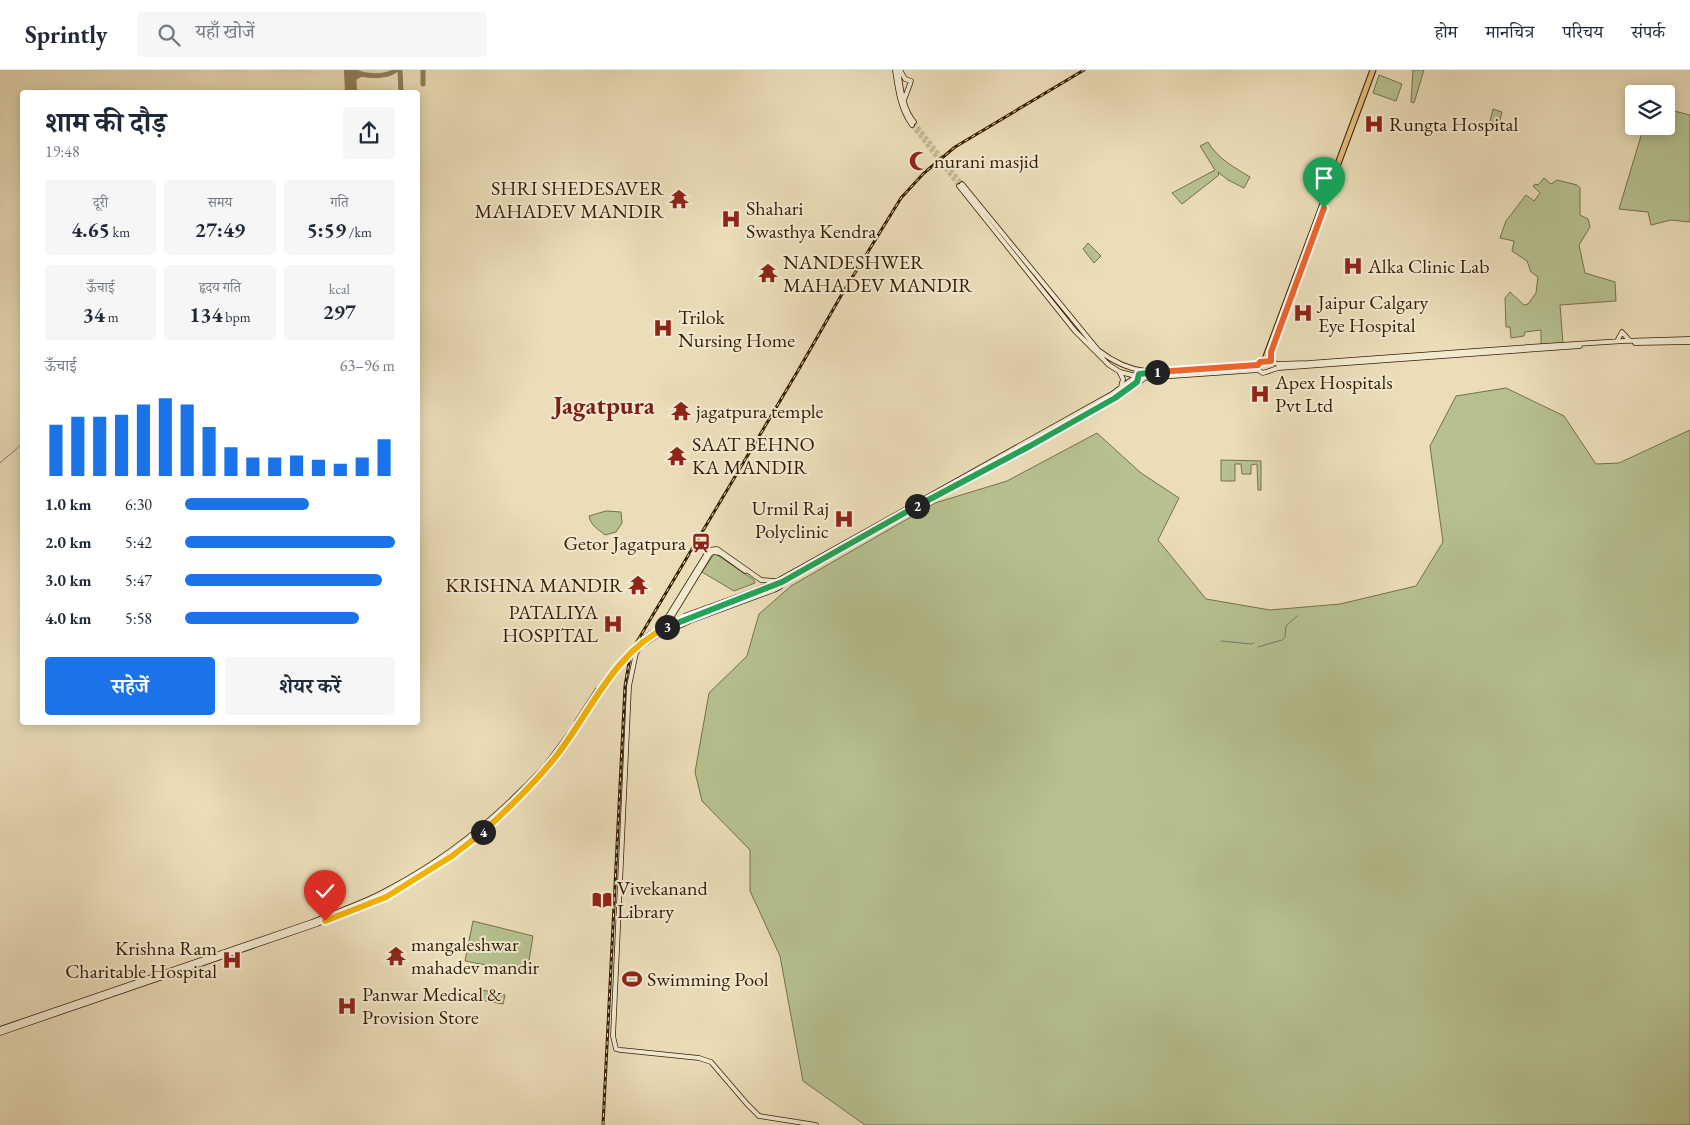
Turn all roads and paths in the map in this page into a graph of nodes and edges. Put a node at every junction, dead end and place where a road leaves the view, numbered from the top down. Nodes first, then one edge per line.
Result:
1 (898, 70) edge
2 (1375, 70) edge
3 (904, 102) junction
4 (960, 185) tunnel mouth
5 (972, 200) junction
6 (1631, 340) junction
7 (1616, 341) junction
8 (1690, 341) edge
9 (1408, 358) junction
10 (1264, 362) junction
11 (1273, 362) junction
12 (1258, 367) junction
13 (1274, 370) junction
14 (1119, 371) junction
15 (1137, 376) junction
16 (1122, 387) junction
17 (1112, 394) junction
18 (1115, 398) junction
19 (780, 581) junction
20 (757, 590) junction
21 (666, 631) junction
22 (465, 844) junction
23 (0, 1029) edge
24 (0, 1033) edge
25 (816, 1125) edge

1 - 3 main road
1 - 3 main road
1 - 3 main road
2 - 10 main road
2 - 11 main road
4 - 5 main road
5 - 14 main road
5 - 15 main road
6 - 7 main road
6 - 7 main road
6 - 8 main road
7 - 9 main road
8 - 9 main road
9 - 11 main road
9 - 13 main road
10 - 11 main road
10 - 12 main road
11 - 13 main road
12 - 13 main road
12 - 15 main road
12 - 15 main road
14 - 15 main road
14 - 16 main road
15 - 16 main road
15 - 18 main road
16 - 17 main road
17 - 18 main road
17 - 19 main road
18 - 19 main road
19 - 20 main road
19 - 21 main road
19 - 21 main road
20 - 21 main road
20 - 22 main road, bridge
21 - 25 main road
22 - 23 main road
22 - 24 main road

